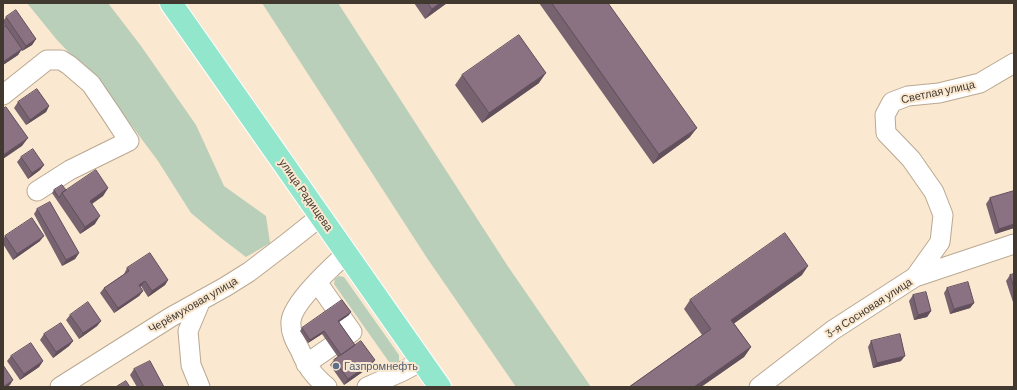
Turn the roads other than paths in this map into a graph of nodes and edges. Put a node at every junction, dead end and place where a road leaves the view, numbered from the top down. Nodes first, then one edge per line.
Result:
1 (171, 3) edge
2 (1014, 64) edge
3 (3, 95) edge
4 (37, 191) dead end
5 (321, 216) junction
6 (1014, 244) edge
7 (347, 253) junction
8 (915, 277) junction
9 (317, 282) junction
10 (201, 300) junction
11 (422, 361) junction
12 (306, 364) junction
13 (60, 387) edge
14 (200, 387) edge
15 (327, 387) edge
16 (367, 387) edge
17 (440, 387) edge
18 (759, 387) edge

1 - 5 main road, улица Радищева
2 - 8 street, Светлая улица
3 - 4 street
5 - 7 main road, улица Радищева
5 - 10 street, Черёмуховая улица
6 - 8 street, 3-я Сосновая улица
7 - 9 street
7 - 11 main road, улица Радищева
8 - 18 street, 3-я Сосновая улица
9 - 12 street
9 - 12 street
10 - 13 street, Черёмуховая улица
10 - 14 street
11 - 16 street
11 - 17 main road, улица Радищева
12 - 15 street

